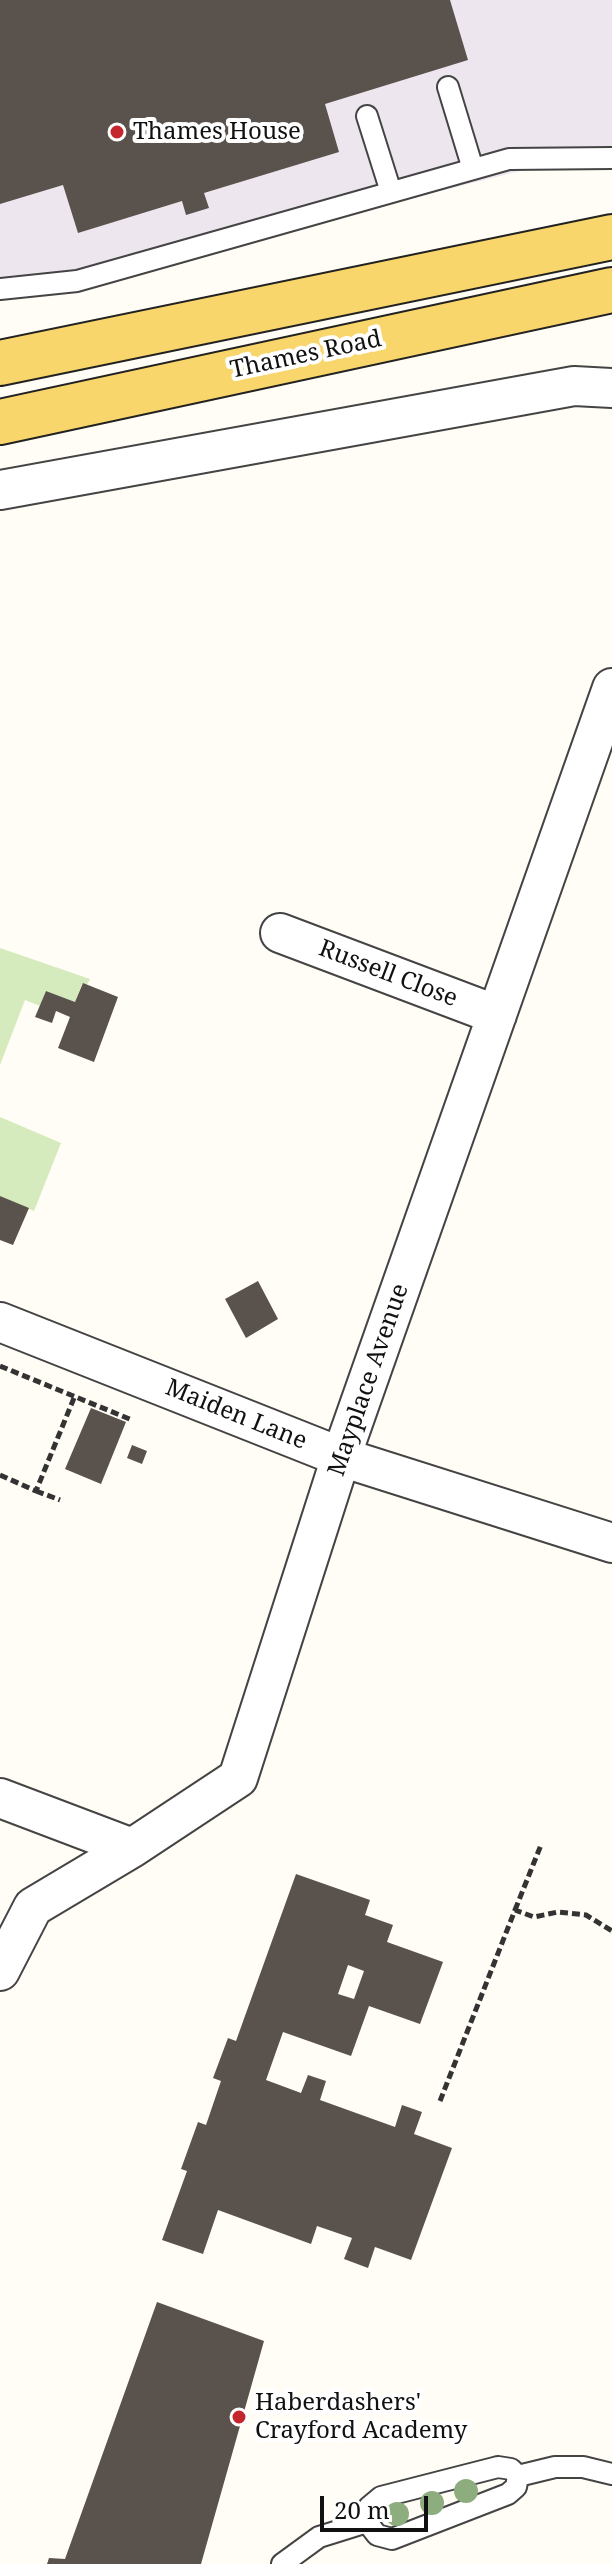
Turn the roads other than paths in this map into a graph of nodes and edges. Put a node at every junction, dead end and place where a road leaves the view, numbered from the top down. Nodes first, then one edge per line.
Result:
1 (448, 87) dead end
2 (367, 116) dead end
3 (612, 158) edge
4 (473, 169) junction
5 (391, 192) junction
6 (612, 237) edge
7 (0, 289) edge
8 (612, 290) edge
9 (0, 363) edge
10 (612, 388) edge
11 (0, 422) edge
12 (0, 490) edge
13 (612, 688) edge
14 (280, 933) dead end
15 (497, 1015) junction
16 (0, 1322) edge
17 (341, 1457) junction
18 (612, 1543) edge
19 (0, 1798) edge
20 (132, 1848) junction
21 (0, 1971) edge
22 (612, 2474) edge
23 (518, 2476) junction
24 (367, 2522) junction
25 (282, 2564) edge

1 - 4 lane
2 - 5 lane
3 - 4 lane
4 - 5 lane
5 - 7 lane
6 - 9 main road
8 - 11 main road, Thames Road
10 - 12 street
13 - 15 street, Mayplace Avenue
14 - 15 street, Russell Close
15 - 17 street, Mayplace Avenue
16 - 17 street, Maiden Lane
17 - 18 street, Maiden Lane
17 - 20 street, Mayplace Avenue
19 - 20 street
20 - 21 street, Mayplace Avenue
22 - 23 lane
23 - 24 lane
23 - 24 lane
24 - 25 lane

